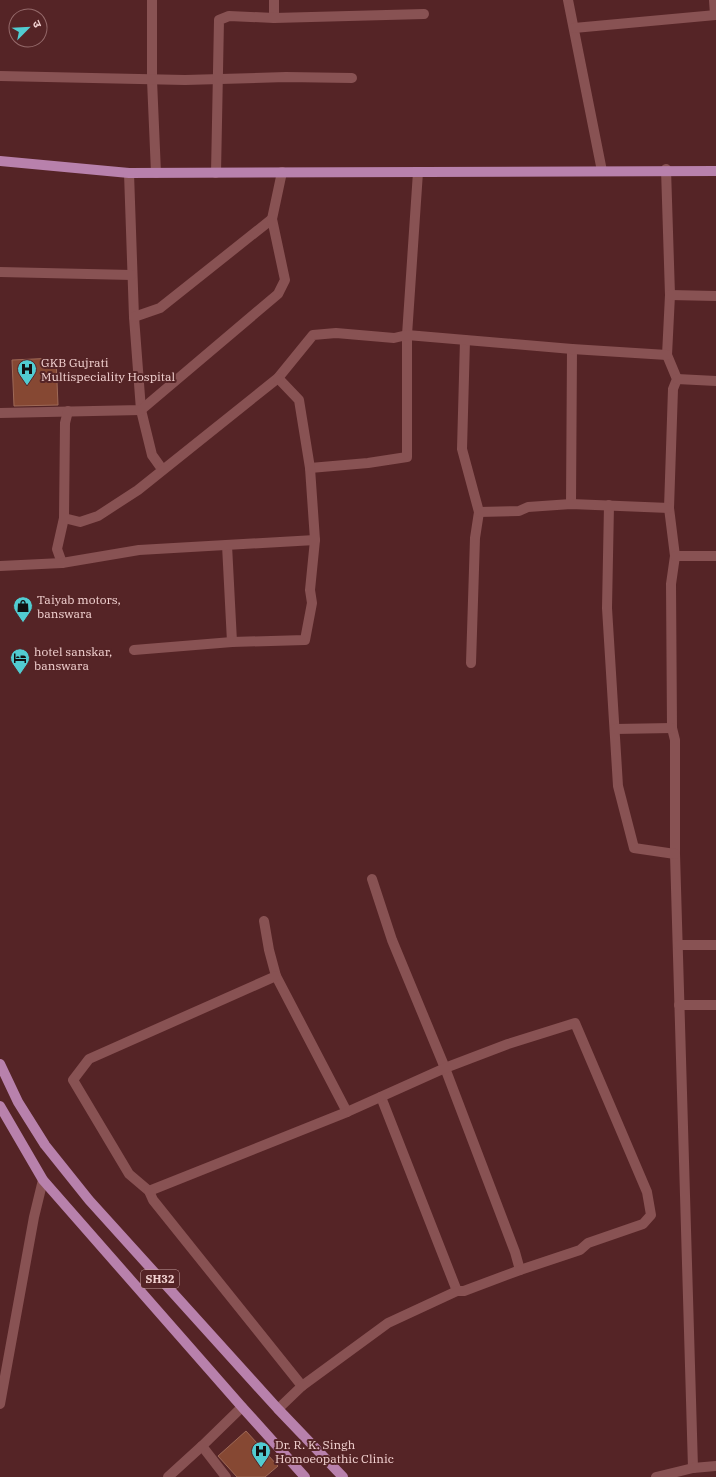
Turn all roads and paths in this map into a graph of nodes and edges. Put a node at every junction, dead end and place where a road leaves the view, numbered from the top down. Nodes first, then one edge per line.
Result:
1 (152, 0) edge
2 (274, 0) edge
3 (568, 0) edge
4 (714, 0) edge
5 (424, 14) dead end
6 (715, 15) edge
7 (274, 18) junction
8 (574, 28) junction
9 (0, 76) edge
10 (352, 78) dead end
11 (218, 79) junction
12 (152, 80) junction
13 (0, 161) edge
14 (667, 170) junction
15 (602, 171) junction
16 (716, 171) edge
17 (282, 172) junction
18 (418, 172) junction
19 (129, 173) junction
20 (156, 173) junction
21 (216, 173) junction
22 (272, 219) junction
23 (0, 272) edge
24 (132, 276) junction
25 (670, 295) junction
26 (716, 296) edge
27 (134, 317) junction
28 (407, 336) junction
29 (465, 340) junction
30 (572, 349) junction
31 (667, 355) junction
32 (278, 378) junction
33 (677, 379) junction
34 (716, 381) edge
35 (141, 410) junction
36 (68, 411) junction
37 (0, 413) edge
38 (310, 468) junction
39 (162, 469) junction
40 (571, 504) junction
41 (609, 505) junction
42 (669, 508) junction
43 (479, 512) junction
44 (64, 518) junction
45 (315, 540) junction
46 (226, 545) junction
47 (675, 556) junction
48 (716, 556) edge
49 (62, 563) junction
50 (0, 566) edge
51 (232, 642) junction
52 (134, 650) dead end
53 (471, 663) dead end
54 (672, 728) junction
55 (615, 729) junction
56 (675, 854) junction
57 (372, 879) dead end
58 (264, 921) dead end
59 (678, 945) junction
60 (716, 945) edge
61 (276, 976) junction
62 (679, 1005) junction
63 (716, 1005) edge
64 (0, 1064) edge
65 (445, 1068) junction
66 (381, 1097) junction
67 (0, 1106) edge
68 (347, 1112) junction
69 (43, 1180) junction
70 (149, 1191) junction
71 (520, 1270) junction
72 (457, 1291) junction
73 (302, 1386) junction
74 (0, 1404) edge
75 (242, 1407) junction
76 (278, 1409) junction
77 (202, 1446) junction
78 (716, 1466) edge
79 (693, 1468) junction
80 (168, 1477) edge
81 (226, 1477) edge
82 (305, 1477) edge
83 (342, 1477) edge
84 (656, 1477) edge

1 - 12 street
2 - 7 street
3 - 8 street
4 - 6 street
5 - 7 street
6 - 8 street
7 - 11 street
8 - 15 street
9 - 12 street
10 - 11 street
11 - 12 street
11 - 21 street
12 - 20 street
13 - 19 main road
14 - 15 main road
14 - 16 main road
14 - 25 street
15 - 18 main road
17 - 18 main road
17 - 21 main road
17 - 22 street
18 - 28 street
19 - 20 main road
19 - 24 street
20 - 21 main road
22 - 27 street
22 - 35 street
23 - 24 street
24 - 27 street
25 - 26 street
25 - 31 street
27 - 35 street
28 - 29 street
28 - 32 street
28 - 38 street
29 - 30 street
29 - 43 street
30 - 31 street
30 - 40 street
31 - 33 street
32 - 38 street
32 - 39 street
33 - 34 street
33 - 42 street
35 - 36 street
35 - 39 street
36 - 37 street
36 - 44 street
38 - 45 street
39 - 44 street
40 - 41 street
40 - 43 street
41 - 42 street
41 - 55 street
42 - 47 street
43 - 53 street
44 - 49 street
45 - 46 street
45 - 51 street
46 - 49 street
46 - 51 street
47 - 48 street
47 - 54 street
49 - 50 street
51 - 52 street
54 - 55 street
54 - 56 street
55 - 56 street
56 - 59 street
57 - 65 street
58 - 61 street
59 - 60 street
59 - 62 street
61 - 68 street
61 - 70 street
62 - 63 street
62 - 79 street
64 - 76 main road, SH32
65 - 66 street
65 - 71 street
65 - 71 street
66 - 68 street
66 - 72 street
67 - 69 main road, SH32
68 - 70 street
69 - 74 street
69 - 75 main road, SH32
70 - 73 street
71 - 72 street
72 - 73 street
73 - 76 street
75 - 77 street
75 - 82 main road, SH32
76 - 83 main road, SH32
77 - 80 street
77 - 81 street
78 - 79 street
79 - 84 street

